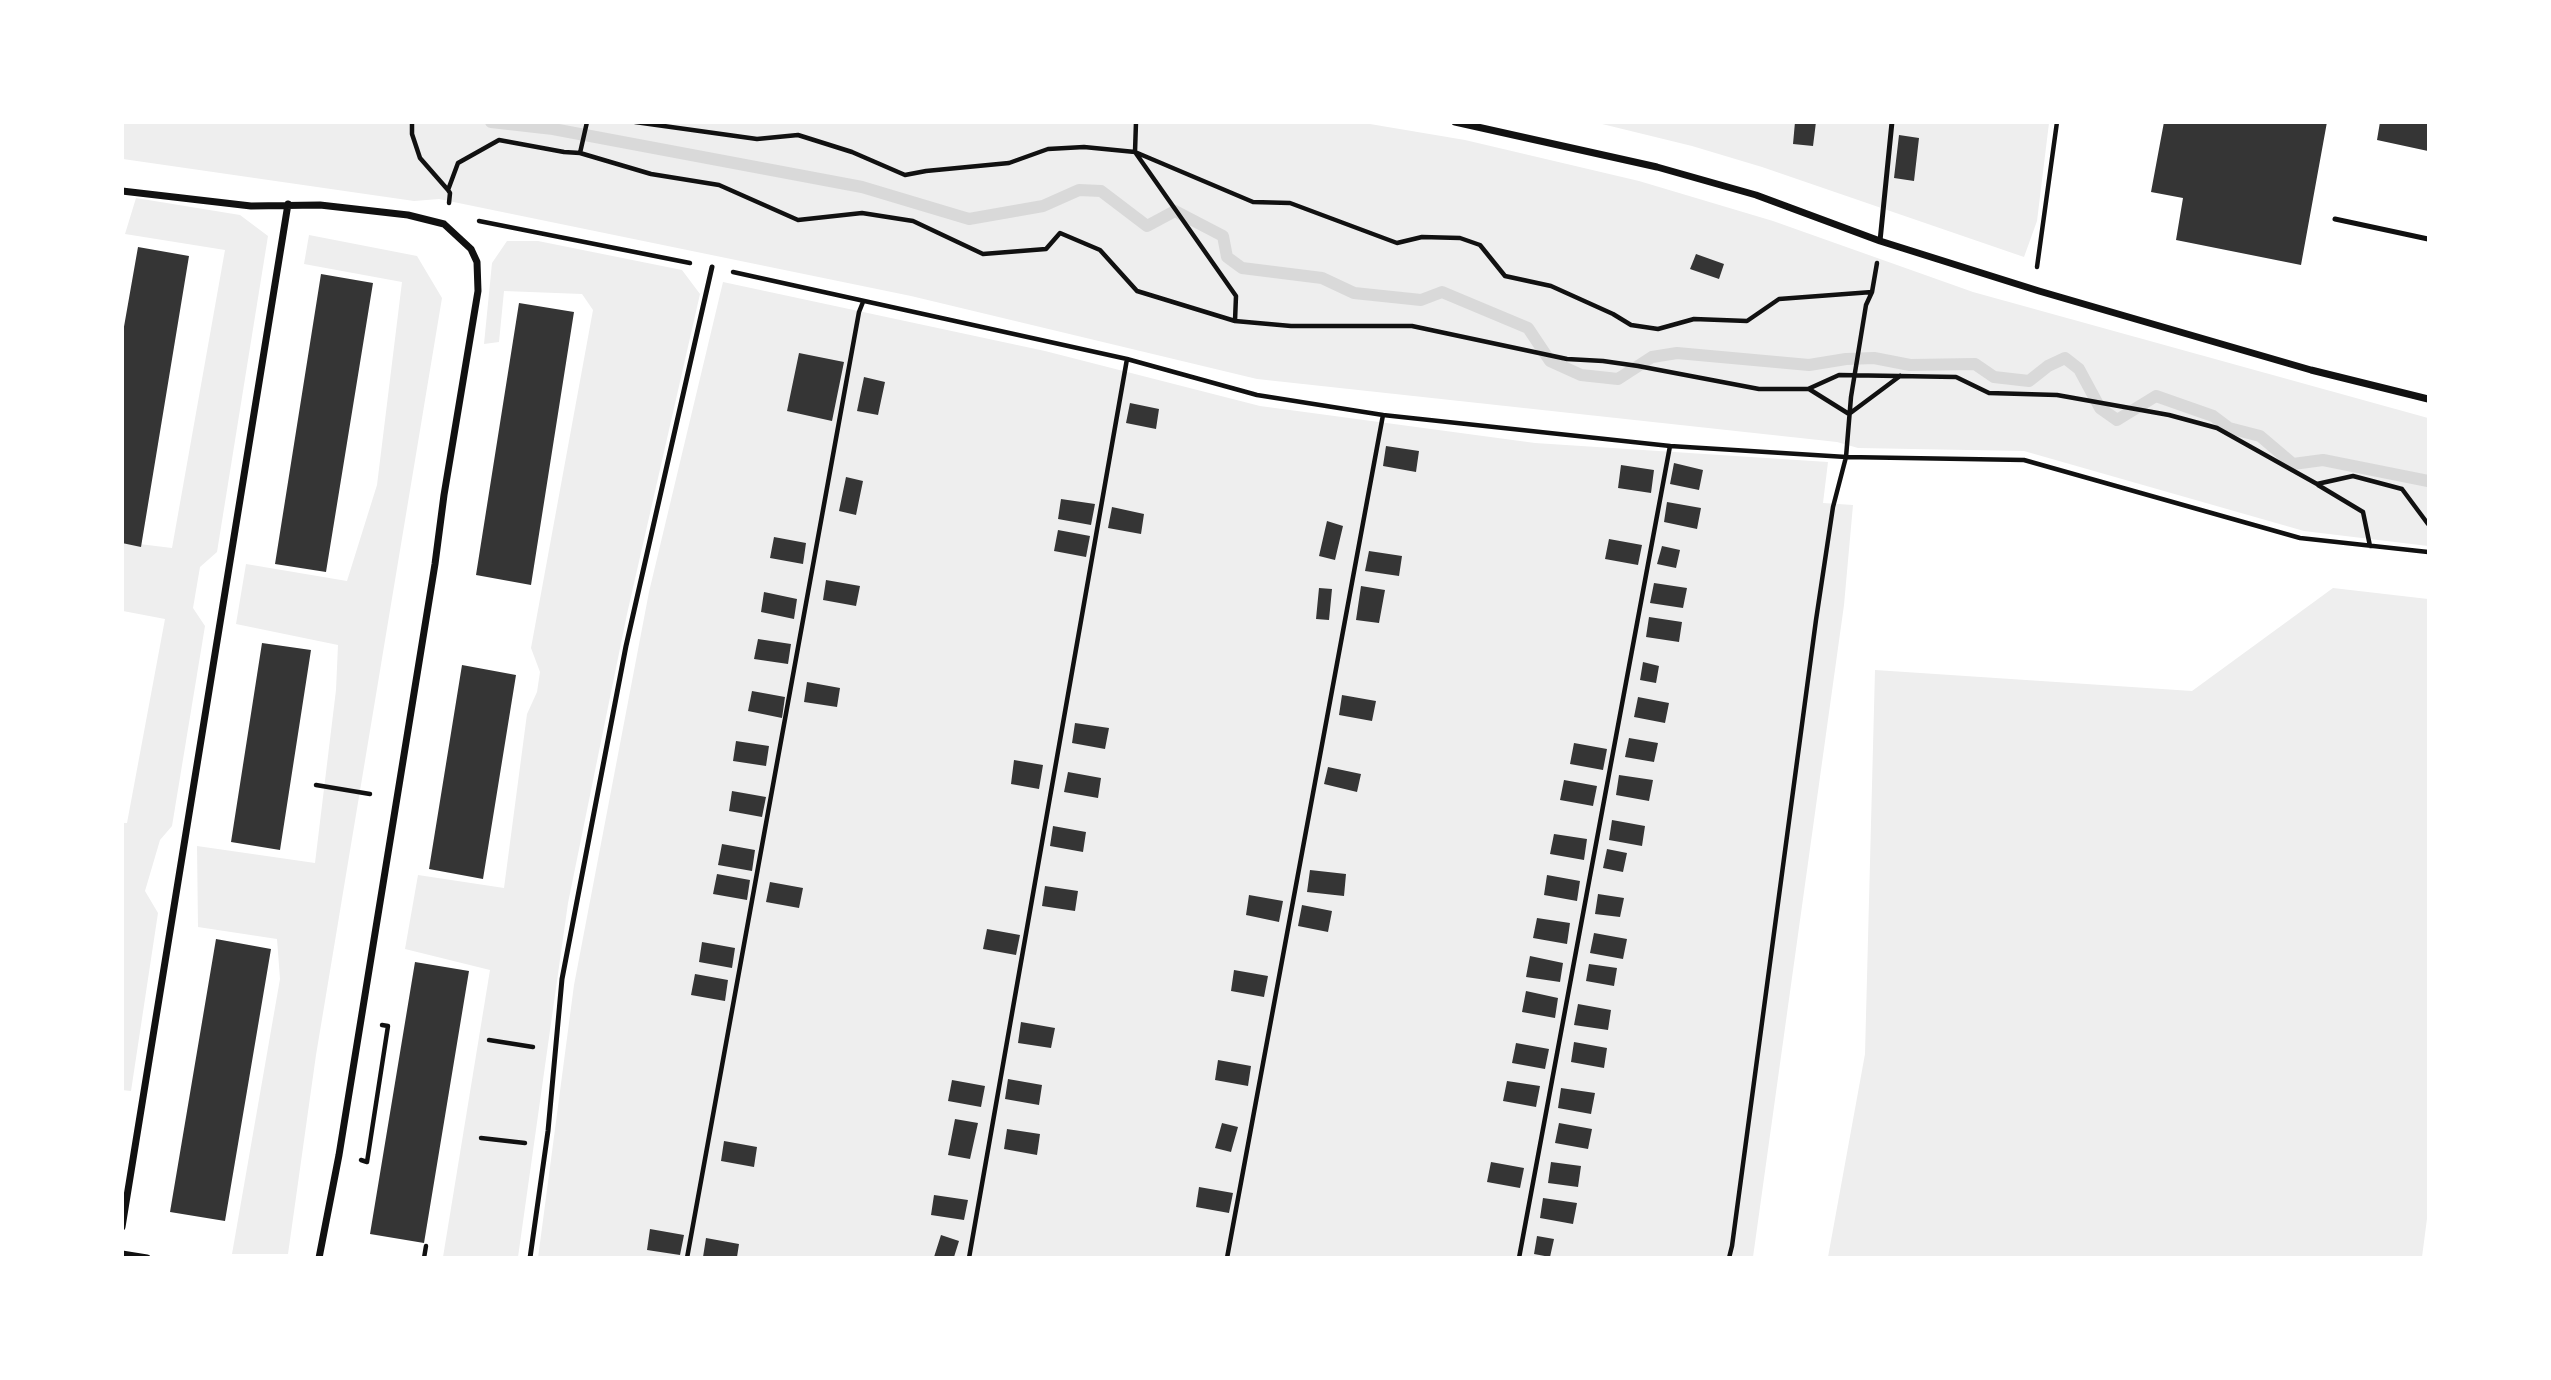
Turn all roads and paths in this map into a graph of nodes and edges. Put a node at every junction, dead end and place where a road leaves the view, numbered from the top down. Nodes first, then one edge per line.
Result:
1 (412, 122) edge
2 (587, 122) edge
3 (635, 122) edge
4 (1136, 122) edge
5 (1455, 122) edge
6 (1892, 122) edge
7 (2057, 122) edge
8 (1135, 152) junction
9 (580, 153) junction
10 (448, 190) junction
11 (122, 191) edge
12 (288, 204) junction
13 (449, 204) dead end
14 (475, 218) dead end
15 (2335, 219) dead end
16 (2428, 239) edge
17 (1880, 241) junction
18 (712, 267) junction
19 (2039, 291) junction
20 (1872, 292) junction
21 (863, 302) junction
22 (1235, 321) junction
23 (1127, 359) junction
24 (1900, 376) junction
25 (1808, 389) junction
26 (2428, 399) edge
27 (1849, 414) junction
28 (1383, 415) junction
29 (1670, 446) junction
30 (1846, 457) junction
31 (2317, 484) junction
32 (2428, 524) edge
33 (2370, 546) junction
34 (2428, 552) edge
35 (316, 785) dead end
36 (370, 794) dead end
37 (489, 1040) dead end
38 (556, 1051) junction
39 (481, 1138) dead end
40 (546, 1145) junction
41 (122, 1227) edge
42 (426, 1246) dead end
43 (122, 1254) edge
44 (147, 1258) edge
45 (319, 1258) edge
46 (424, 1258) edge
47 (530, 1258) edge
48 (687, 1258) edge
49 (969, 1258) edge
50 (1227, 1258) edge
51 (1519, 1258) edge
52 (1729, 1258) edge

1 - 10 path
2 - 9 path
3 - 8 path
4 - 8 path
5 - 17 street
6 - 17 lane
7 - 19 path
8 - 20 path
8 - 22 path
9 - 10 path
9 - 22 path
10 - 13 path
11 - 12 street
12 - 41 street
12 - 45 street
14 - 18 path
15 - 16 lane
17 - 19 street
17 - 20 path
18 - 21 path
18 - 38 lane
19 - 26 street
20 - 27 path
21 - 23 path
21 - 48 path
22 - 25 path
23 - 28 path
23 - 49 path
24 - 25 path
24 - 27 path
24 - 31 path
25 - 27 path
27 - 30 path
28 - 29 path
28 - 50 path
29 - 30 path
29 - 51 path
30 - 33 path
30 - 52 path
31 - 32 path
31 - 33 path
33 - 34 path
35 - 36 path
37 - 38 path
38 - 40 lane
39 - 40 path
40 - 47 lane
42 - 46 path
43 - 44 street

